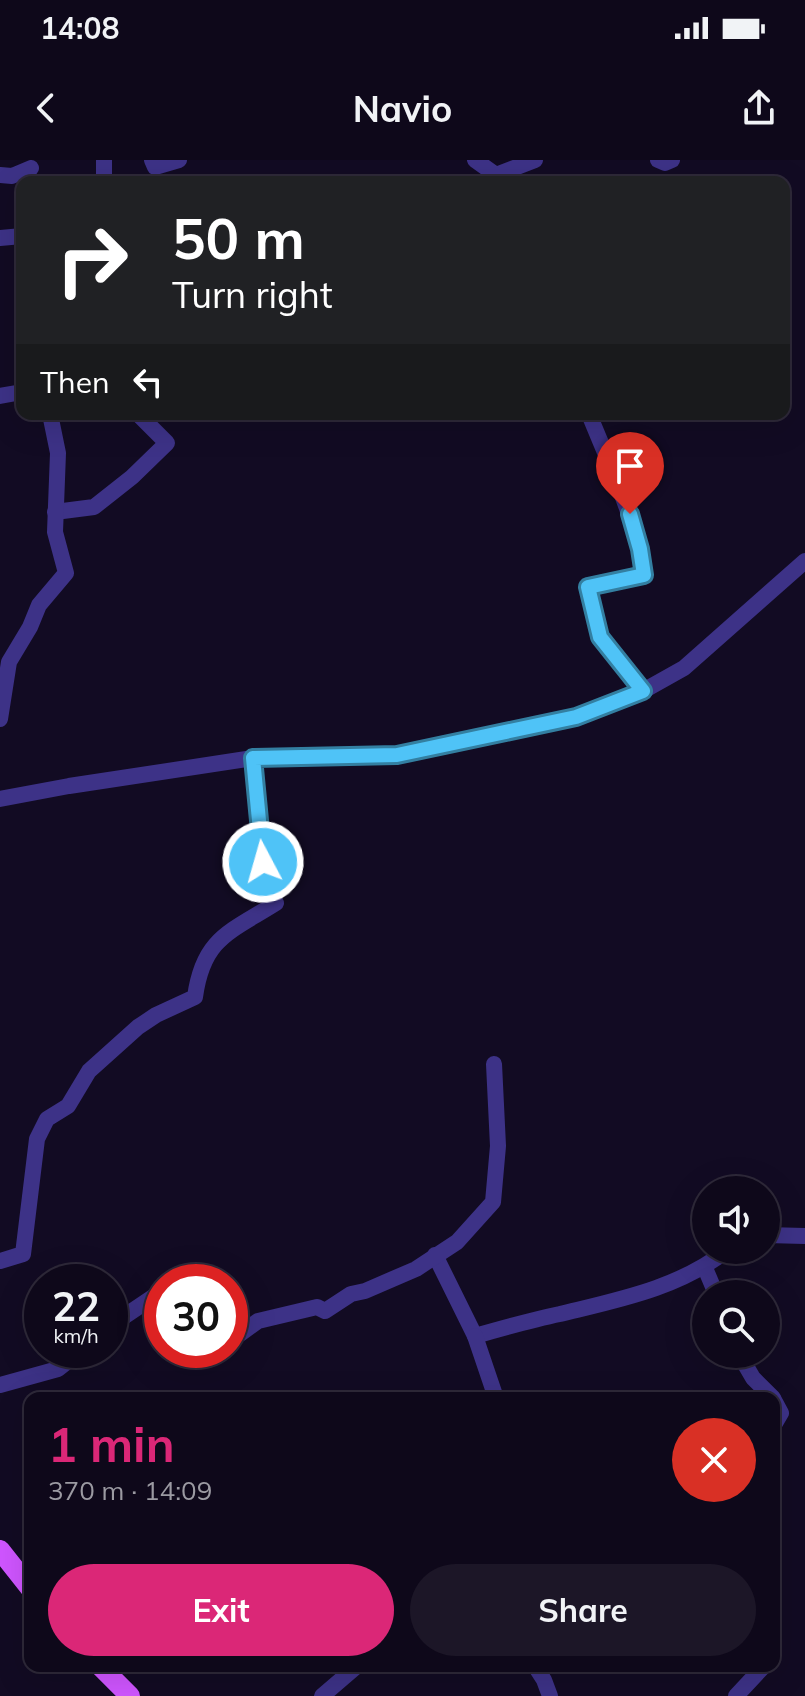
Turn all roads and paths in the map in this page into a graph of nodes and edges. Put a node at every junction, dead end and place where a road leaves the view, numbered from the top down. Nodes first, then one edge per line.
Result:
1 (152, 160) edge
2 (179, 160) edge
3 (475, 160) edge
4 (535, 160) edge
5 (658, 160) edge
6 (672, 160) edge
7 (34, 170) edge
8 (0, 175) edge
9 (51, 420) edge
10 (150, 420) edge
11 (591, 420) edge
12 (55, 512) junction
13 (805, 561) edge
14 (643, 691) junction
15 (0, 719) edge
16 (253, 758) junction
17 (0, 799) edge
18 (494, 1064) dead end
19 (780, 1235) edge
20 (805, 1236) edge
21 (435, 1255) junction
22 (0, 1261) edge
23 (710, 1264) edge
24 (705, 1268) junction
25 (710, 1280) edge
26 (248, 1328) edge
27 (475, 1336) junction
28 (59, 1368) edge
29 (747, 1368) edge
30 (0, 1385) edge
31 (494, 1392) edge
32 (767, 1392) edge
33 (0, 1550) edge
34 (24, 1580) edge
35 (106, 1672) edge
36 (350, 1672) edge
37 (539, 1672) edge
38 (758, 1672) edge
39 (130, 1696) edge
40 (322, 1696) edge
41 (550, 1696) edge
42 (736, 1696) edge

1 - 2 street
3 - 4 street
5 - 6 street
7 - 8 street
9 - 12 street
10 - 12 street
11 - 14 street
12 - 15 street
13 - 14 street
14 - 16 street
16 - 17 street
16 - 22 street
18 - 21 street
19 - 20 street
21 - 26 street
21 - 27 street
23 - 24 street
24 - 25 street
24 - 27 street
27 - 31 street
28 - 30 street
29 - 32 street
33 - 34 main road
35 - 39 main road
36 - 40 street
37 - 41 street
38 - 42 street

